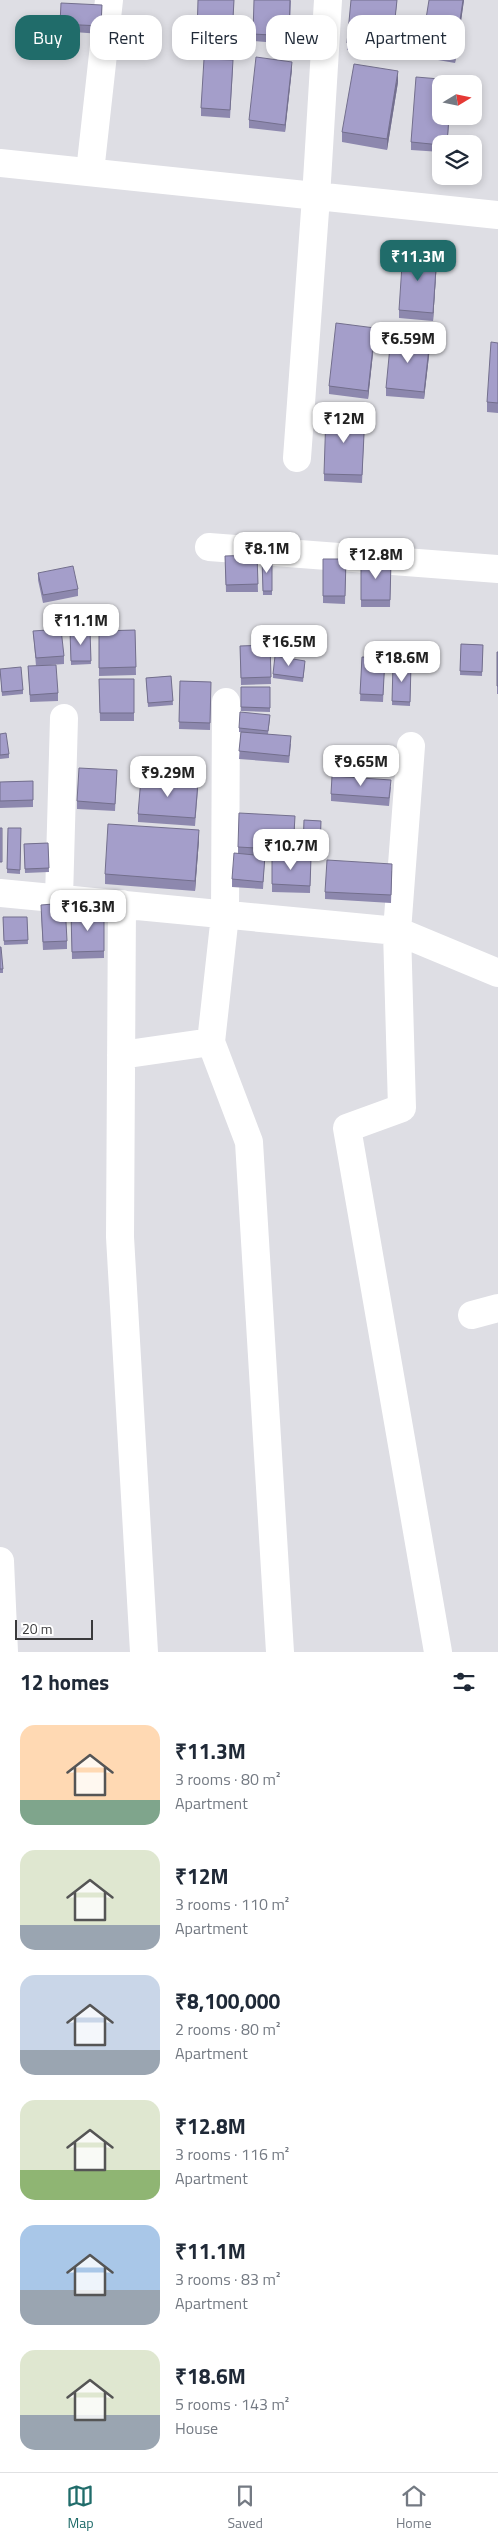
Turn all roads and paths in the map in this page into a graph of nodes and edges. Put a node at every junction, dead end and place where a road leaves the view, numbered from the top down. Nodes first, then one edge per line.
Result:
1 (109, 0) edge
2 (328, 0) edge
3 (0, 163) edge
4 (90, 172) junction
5 (316, 197) junction
6 (498, 215) edge
7 (297, 458) dead end
8 (209, 547) dead end
9 (498, 569) edge
10 (226, 702) dead end
11 (64, 718) dead end
12 (411, 746) dead end
13 (0, 893) edge
14 (59, 898) junction
15 (122, 904) junction
16 (225, 915) junction
17 (397, 930) junction
18 (498, 973) edge
19 (211, 1042) junction
20 (121, 1055) junction
21 (498, 1308) edge
22 (472, 1315) dead end
23 (0, 1561) edge
24 (4, 1652) edge
25 (144, 1652) edge
26 (280, 1652) edge
27 (438, 1652) edge

1 - 4 street
2 - 5 street
3 - 4 street
4 - 5 street
5 - 6 street
5 - 7 street
8 - 9 street
10 - 16 street
11 - 14 street
12 - 17 street
13 - 14 street
14 - 15 street
15 - 16 street
15 - 20 street
16 - 17 street
16 - 19 street
17 - 18 street
17 - 27 street
19 - 20 street
19 - 26 street
20 - 25 street
21 - 22 street
23 - 24 street

